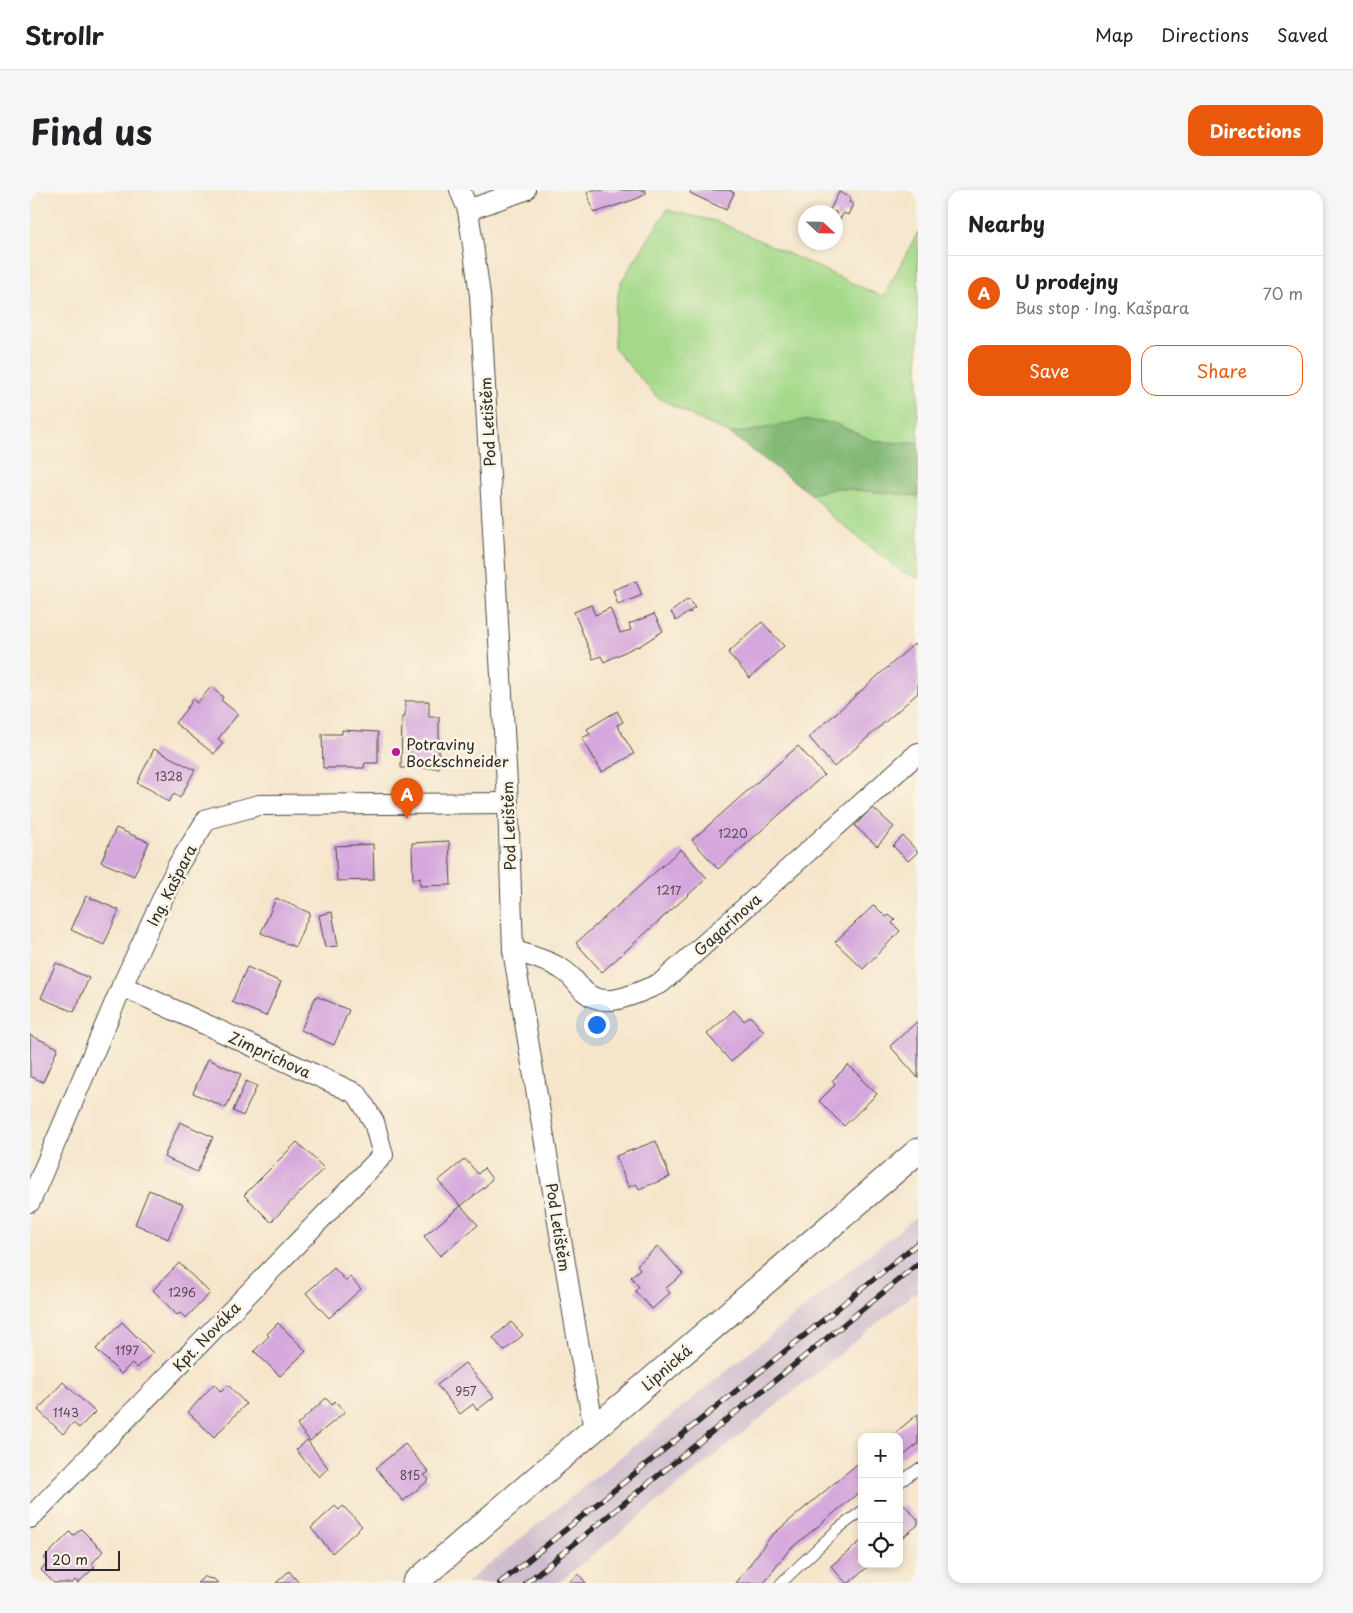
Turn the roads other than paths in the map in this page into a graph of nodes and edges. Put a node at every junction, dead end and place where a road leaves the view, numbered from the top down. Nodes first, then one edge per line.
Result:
1 (460, 190) edge
2 (525, 190) edge
3 (468, 210) junction
4 (918, 753) edge
5 (508, 803) junction
6 (513, 950) junction
7 (122, 986) junction
8 (918, 1150) edge
9 (383, 1155) joint
10 (30, 1202) edge
11 (594, 1429) junction
12 (918, 1469) edge
13 (903, 1480) edge
14 (33, 1509) edge
15 (858, 1514) edge
16 (415, 1583) edge
17 (781, 1583) edge

1 - 3 street, Pod Letištěm
2 - 3 street
3 - 5 street, Pod Letištěm
4 - 6 street, Gagarinova
5 - 6 street, Pod Letištěm
5 - 7 street, Ing. Kašpara
6 - 11 street, Pod Letištěm
7 - 9 street, Zimprichova
7 - 10 street, Ing. Kašpara
8 - 11 street, Lipnická
9 - 14 street, Kpt. Nováka
11 - 16 street, Lipnická
12 - 13 lane
15 - 17 lane

